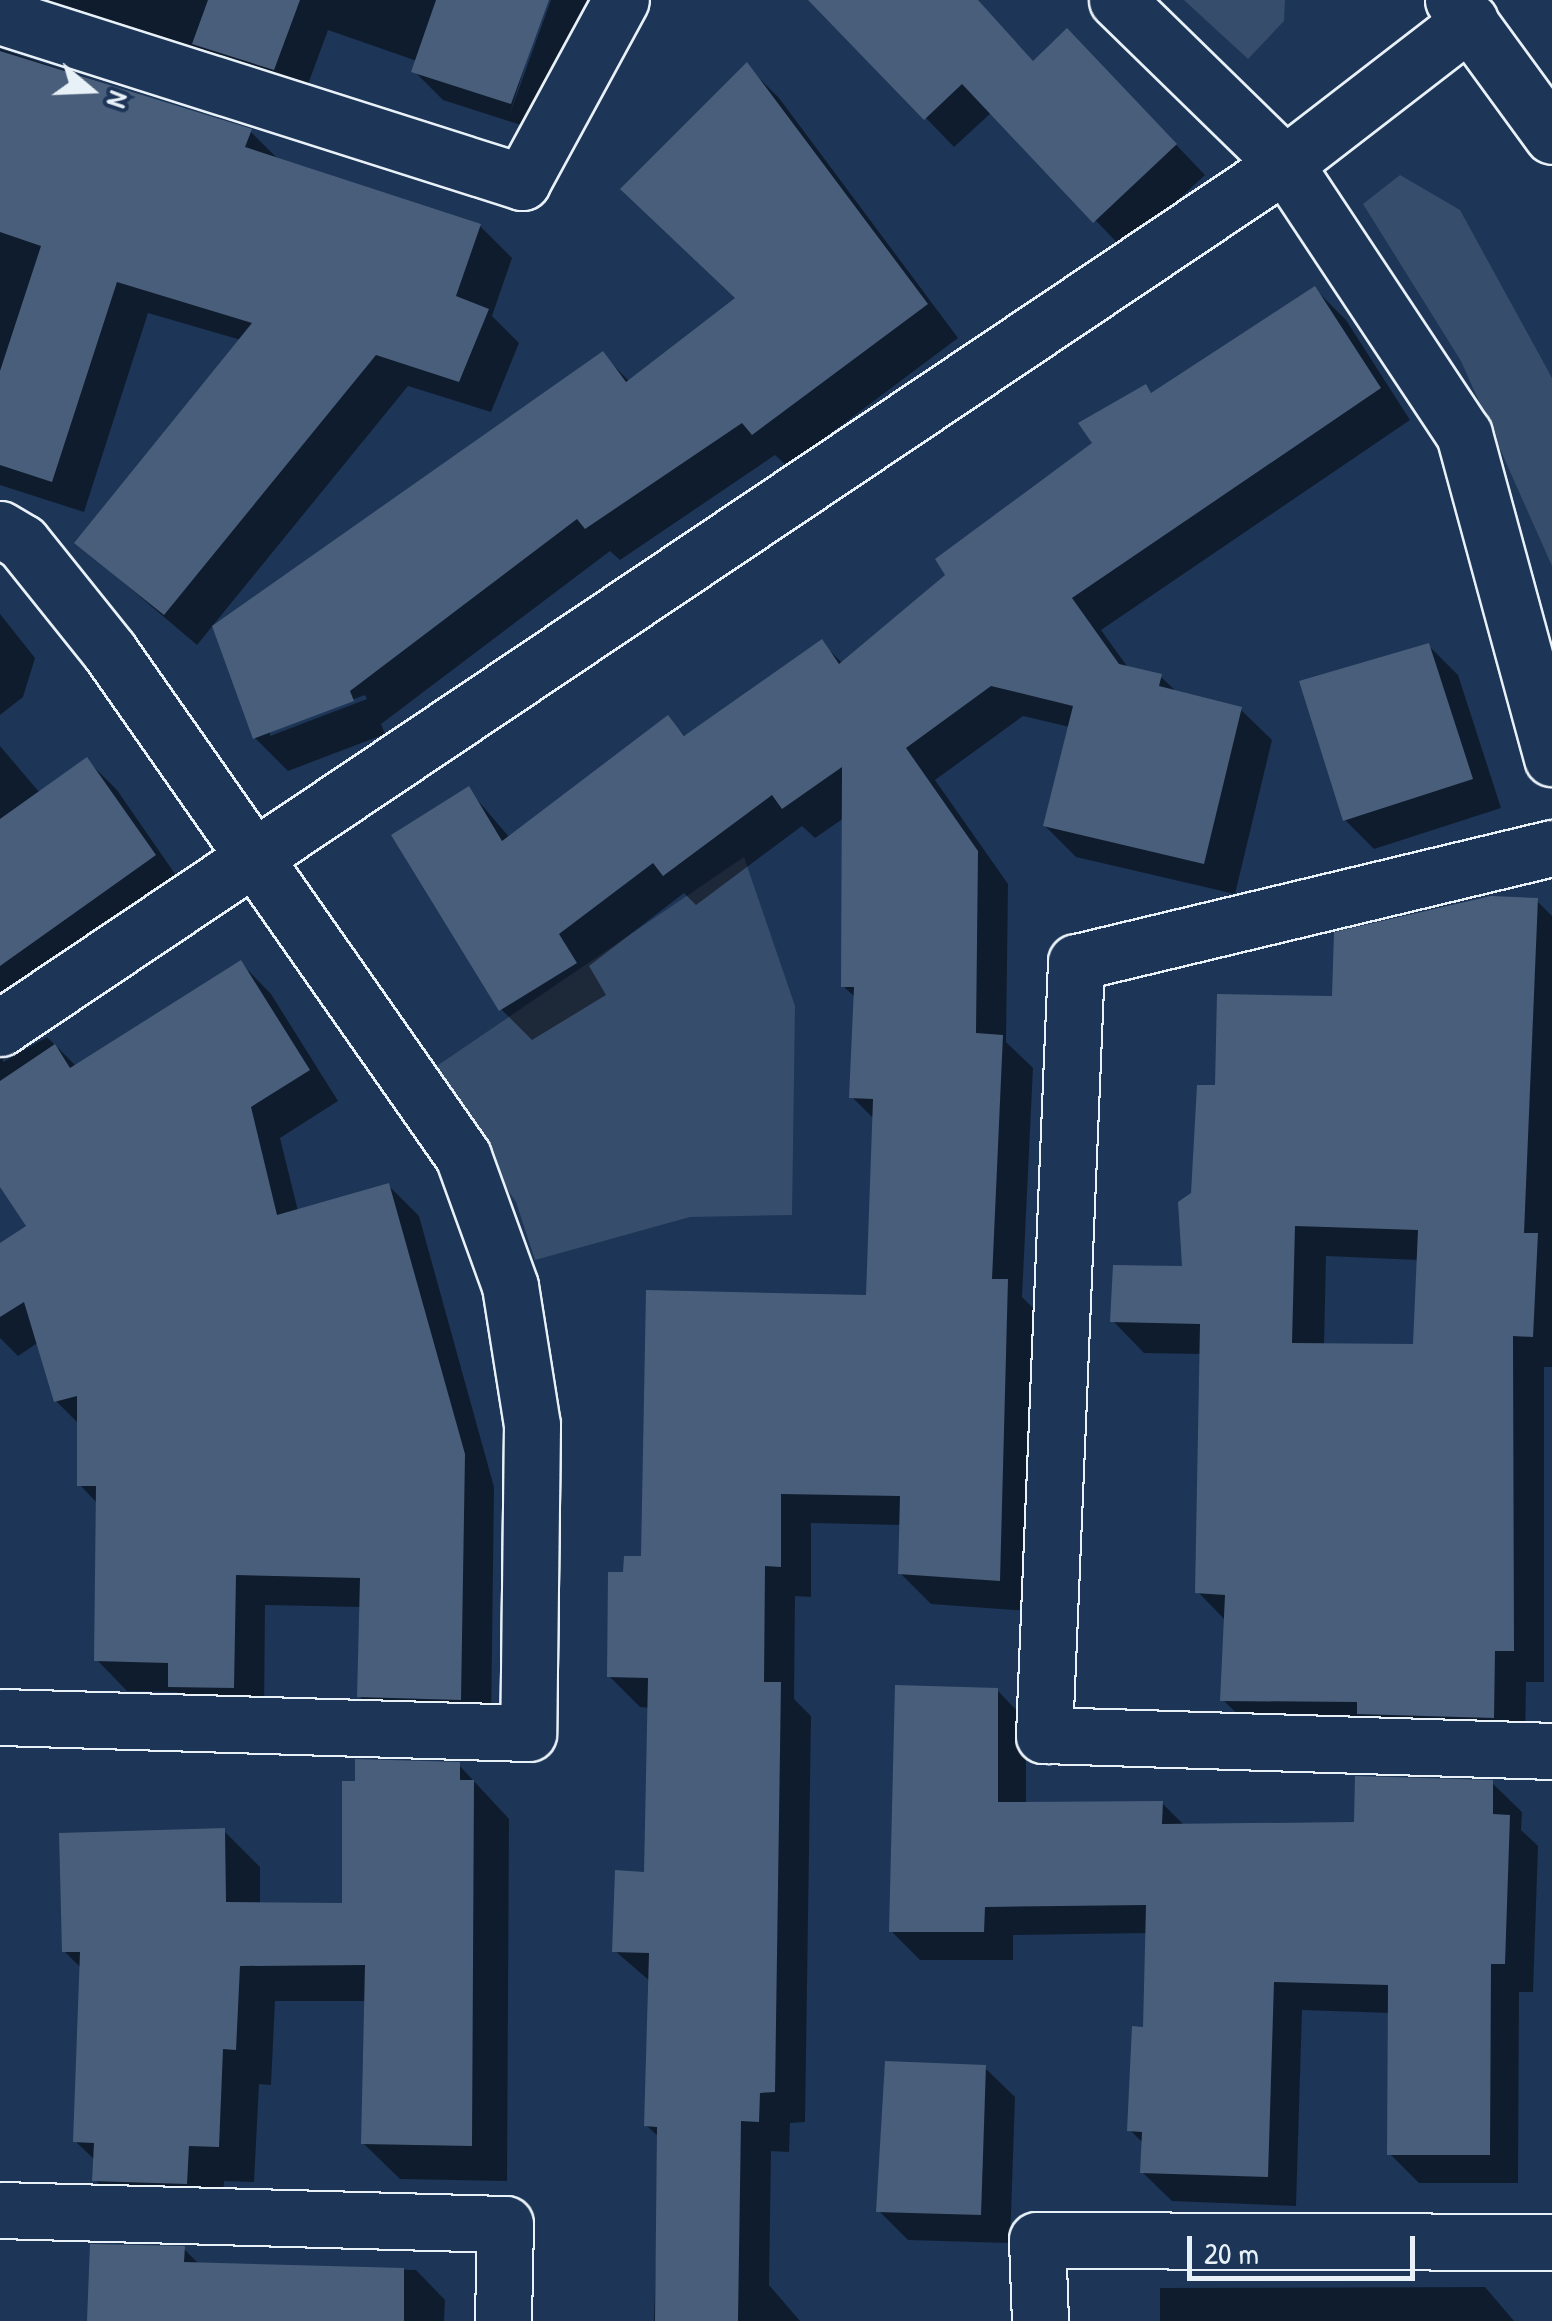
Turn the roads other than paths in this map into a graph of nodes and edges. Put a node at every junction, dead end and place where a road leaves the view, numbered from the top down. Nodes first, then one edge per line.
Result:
1 (621, 0) edge
2 (1118, 0) edge
3 (1462, 10) edge
4 (0, 16) edge
5 (1552, 136) edge
6 (1285, 164) junction
7 (0, 529) edge
8 (1552, 758) edge
9 (1552, 848) edge
10 (252, 860) junction
11 (0, 1028) edge
12 (0, 1717) edge
13 (1552, 1752) edge
14 (0, 2210) edge
15 (1552, 2228) edge
16 (1552, 2242) edge
17 (1552, 2270) edge
18 (503, 2321) edge
19 (1040, 2321) edge

1 - 4 street
2 - 6 street
3 - 5 street
3 - 6 street
6 - 8 street
6 - 10 street
7 - 10 street
9 - 13 street
10 - 11 street
10 - 12 street
14 - 18 street
15 - 16 street
16 - 17 street
16 - 19 street

